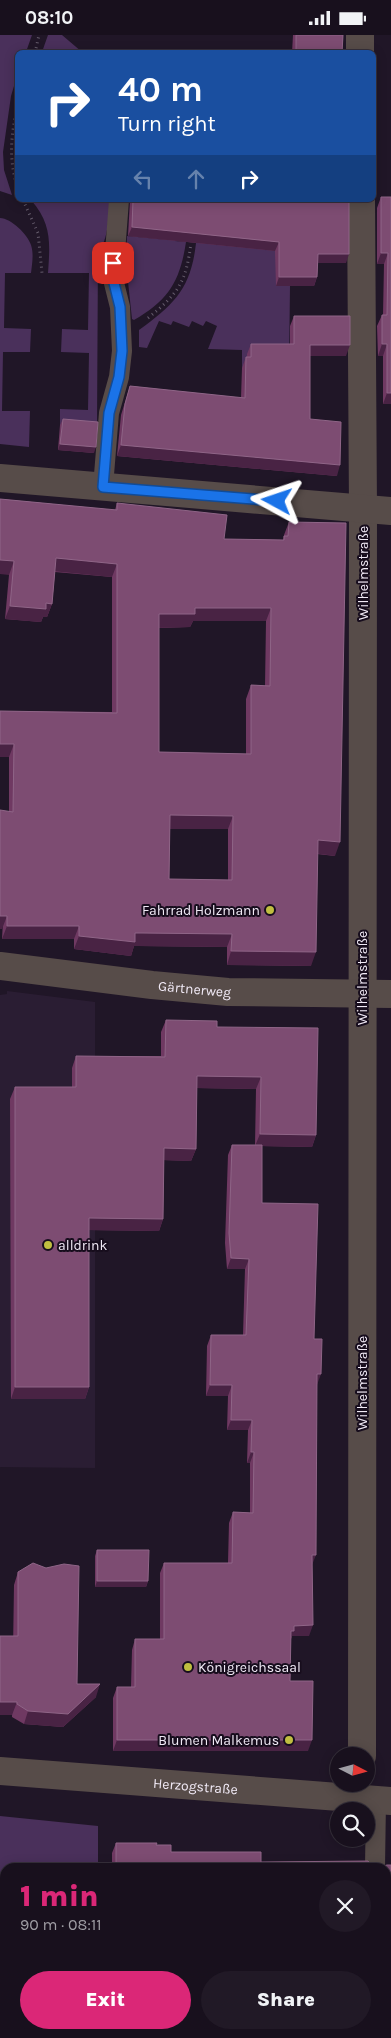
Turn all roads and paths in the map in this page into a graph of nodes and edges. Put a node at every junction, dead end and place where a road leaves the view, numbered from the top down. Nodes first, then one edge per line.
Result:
1 (39, 35) edge
2 (360, 35) edge
3 (36, 50) edge
4 (360, 50) edge
5 (15, 120) edge
6 (15, 180) edge
7 (24, 202) edge
8 (119, 202) edge
9 (360, 202) edge
10 (191, 243) edge
11 (42, 273) dead end
12 (122, 328) junction
13 (0, 478) edge
14 (103, 487) junction
15 (363, 509) junction
16 (391, 511) edge
17 (0, 966) edge
18 (391, 994) edge
19 (362, 995) junction
20 (362, 1747) edge
21 (0, 1771) edge
22 (373, 1796) edge
23 (376, 1863) edge

1 - 3 path
2 - 4 street
5 - 6 path
7 - 11 path
8 - 12 lane
9 - 15 street, Wilhelmstraße
10 - 12 path
12 - 14 lane
13 - 14 street
14 - 15 street
15 - 16 street
15 - 19 street, Wilhelmstraße
17 - 19 street, Gärtnerweg
18 - 19 street, Gärtnerweg
19 - 20 street, Wilhelmstraße
21 - 22 street, Herzogstraße
22 - 23 lane

